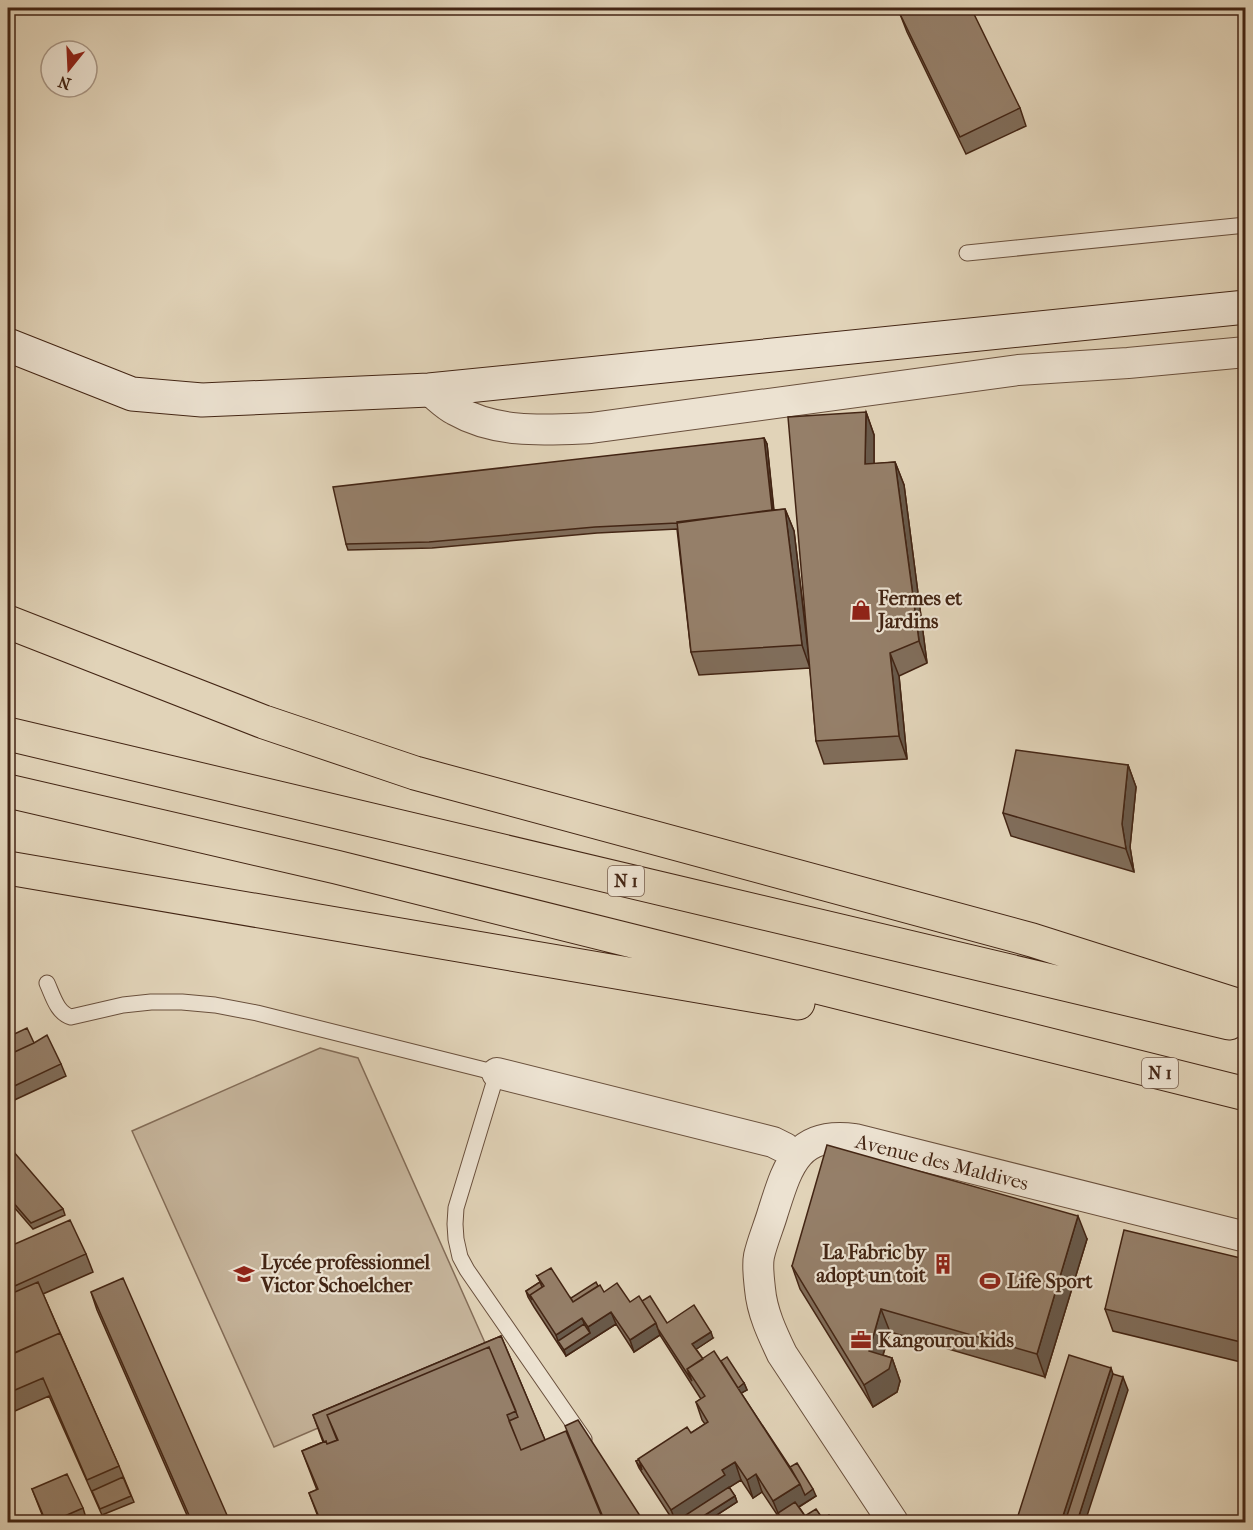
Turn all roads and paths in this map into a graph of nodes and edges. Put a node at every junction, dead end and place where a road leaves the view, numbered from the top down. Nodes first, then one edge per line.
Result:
1 (1245, 225) edge
2 (967, 253) dead end
3 (1245, 307) edge
4 (8, 345) edge
5 (1245, 352) edge
6 (429, 390) junction
7 (8, 622) edge
8 (8, 734) edge
9 (8, 791) edge
10 (8, 868) edge
11 (46, 983) dead end
12 (1245, 1008) edge
13 (1245, 1027) edge
14 (1075, 1051) junction
15 (496, 1072) junction
16 (1245, 1094) edge
17 (795, 1158) junction
18 (1245, 1237) edge
19 (595, 1456) edge
20 (893, 1522) edge

1 - 2 lane
3 - 6 main road
4 - 6 main road
5 - 6 street
7 - 12 highway
8 - 13 highway, N 1
9 - 14 highway, N 1
10 - 14 highway
11 - 15 lane
14 - 16 highway, N 1
15 - 17 street
15 - 19 lane
17 - 18 street, Avenue des Maldives
17 - 20 street

